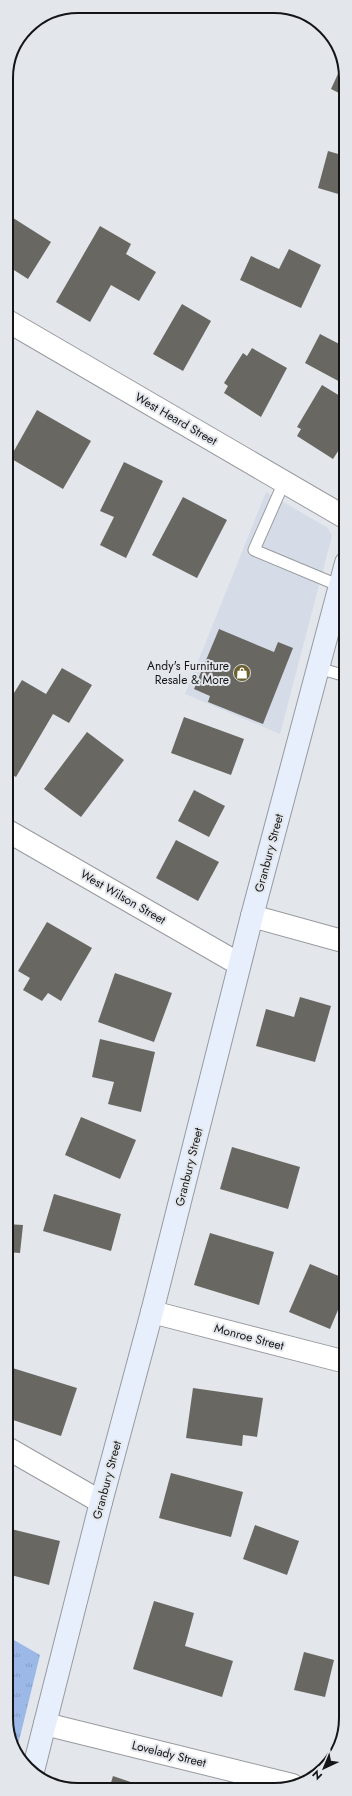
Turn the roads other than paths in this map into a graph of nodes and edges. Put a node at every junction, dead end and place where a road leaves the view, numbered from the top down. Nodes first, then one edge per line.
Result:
1 (13, 324) edge
2 (284, 482) junction
3 (339, 514) edge
4 (339, 586) edge
5 (339, 614) edge
6 (318, 668) junction
7 (339, 674) edge
8 (13, 834) edge
9 (252, 916) junction
10 (339, 940) edge
11 (239, 964) junction
12 (152, 1312) junction
13 (339, 1360) edge
14 (13, 1452) edge
15 (101, 1502) junction
16 (46, 1724) junction
17 (34, 1766) edge
18 (281, 1782) edge

1 - 2 street, West Heard Street
2 - 3 street, West Heard Street
2 - 4 lane
5 - 6 street, Granbury Street
6 - 7 lane
6 - 9 street, Granbury Street
8 - 11 street, West Wilson Street
9 - 10 street
9 - 11 street, Granbury Street
11 - 12 street, Granbury Street
12 - 13 street, Monroe Street
12 - 15 street, Granbury Street
14 - 15 street
15 - 16 street, Granbury Street
16 - 17 street, Granbury Street
16 - 18 street, Lovelady Street

